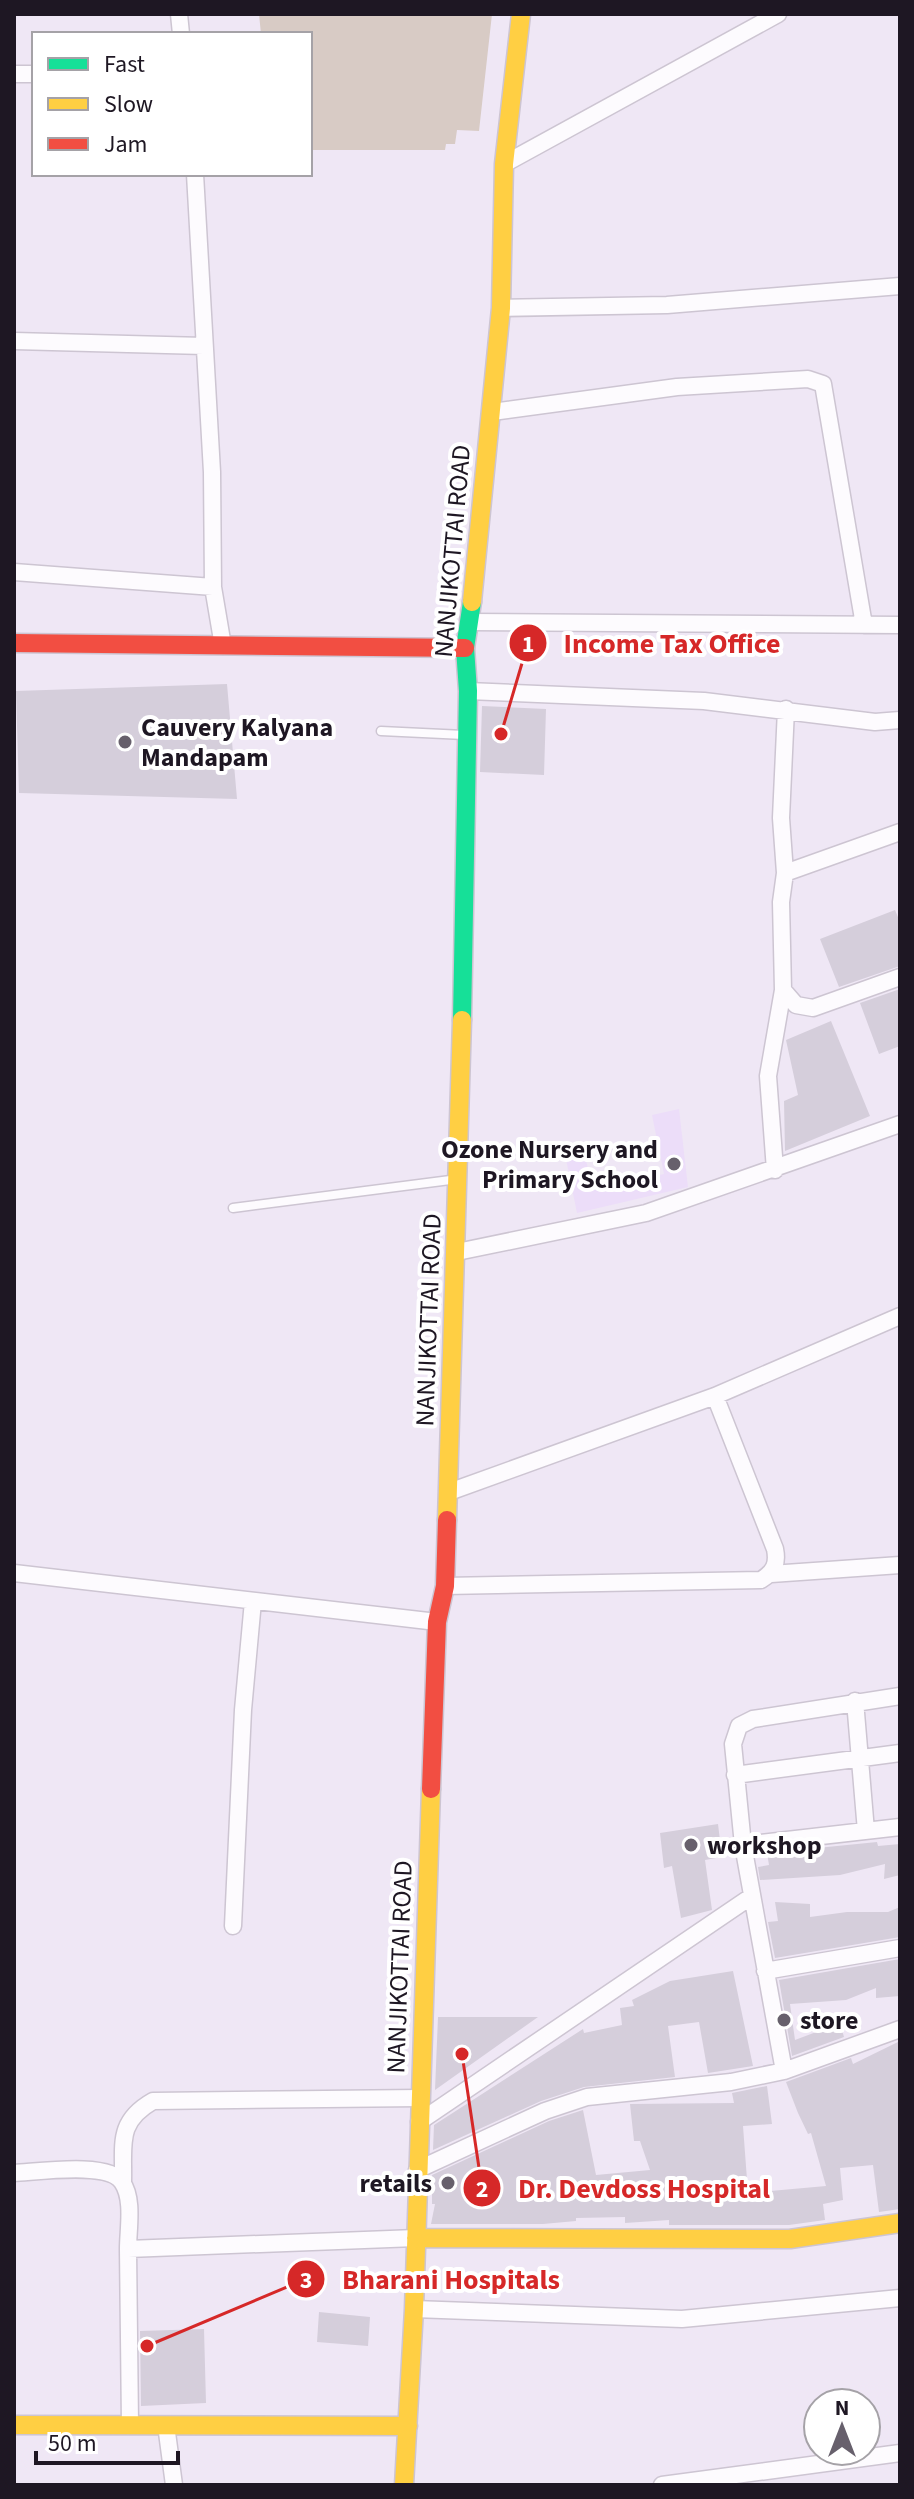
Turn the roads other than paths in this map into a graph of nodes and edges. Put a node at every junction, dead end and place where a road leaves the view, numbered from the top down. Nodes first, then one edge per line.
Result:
1 (521, 14) edge
2 (778, 14) edge
3 (504, 164) junction
4 (195, 176) edge
5 (900, 286) edge
6 (501, 308) junction
7 (14, 341) edge
8 (204, 346) junction
9 (492, 412) junction
10 (14, 572) edge
11 (213, 587) junction
12 (470, 622) junction
13 (864, 625) junction
14 (900, 625) edge
15 (14, 643) edge
16 (223, 646) junction
17 (465, 648) junction
18 (468, 691) junction
19 (786, 709) junction
20 (900, 720) edge
21 (381, 731) dead end
22 (467, 735) junction
23 (900, 832) edge
24 (785, 873) junction
25 (900, 977) edge
26 (783, 990) junction
27 (900, 1124) edge
28 (775, 1170) junction
29 (458, 1179) junction
30 (233, 1208) dead end
31 (457, 1252) junction
32 (900, 1316) edge
33 (715, 1396) junction
34 (449, 1492) junction
35 (900, 1565) edge
36 (14, 1573) edge
37 (771, 1574) junction
38 (445, 1586) junction
39 (253, 1601) junction
40 (437, 1622) junction
41 (900, 1696) edge
42 (855, 1701) junction
43 (900, 1753) edge
44 (860, 1758) junction
45 (735, 1775) junction
46 (900, 1827) edge
47 (866, 1831) junction
48 (743, 1845) junction
49 (752, 1896) junction
50 (233, 1926) dead end
51 (900, 1948) edge
52 (765, 1971) junction
53 (900, 2029) edge
54 (784, 2071) junction
55 (420, 2098) junction
56 (419, 2122) junction
57 (417, 2170) junction
58 (14, 2173) edge
59 (123, 2182) junction
60 (900, 2223) edge
61 (416, 2238) junction
62 (128, 2249) junction
63 (900, 2298) edge
64 (414, 2309) junction
65 (14, 2425) edge
66 (130, 2425) junction
67 (166, 2425) junction
68 (408, 2426) junction
69 (900, 2453) edge
70 (174, 2485) edge
71 (404, 2485) edge
72 (662, 2485) edge

1 - 3 main road, NANJIKOTTAI ROAD
2 - 3 street
3 - 6 main road, NANJIKOTTAI ROAD
4 - 8 street
5 - 6 street
6 - 9 main road, NANJIKOTTAI ROAD
7 - 8 street
8 - 11 street
9 - 12 main road, NANJIKOTTAI ROAD
9 - 13 street
10 - 11 street
11 - 16 street
12 - 13 street
12 - 17 main road, NANJIKOTTAI ROAD
13 - 14 street
15 - 16 main road
16 - 17 main road
17 - 18 main road, NANJIKOTTAI ROAD
18 - 19 street
18 - 22 main road, NANJIKOTTAI ROAD
19 - 20 street
19 - 24 street
21 - 22 lane
22 - 29 main road, NANJIKOTTAI ROAD
23 - 24 street
24 - 26 street
25 - 26 street
26 - 28 street
27 - 28 street
28 - 31 street
29 - 30 lane
29 - 31 main road, NANJIKOTTAI ROAD
31 - 34 main road, NANJIKOTTAI ROAD
32 - 33 street
33 - 34 street
33 - 37 street
34 - 38 main road, NANJIKOTTAI ROAD
35 - 37 street
36 - 39 street
37 - 38 street
38 - 40 main road, NANJIKOTTAI ROAD
39 - 40 street
39 - 50 street
40 - 55 main road, NANJIKOTTAI ROAD
41 - 42 street
42 - 44 street
42 - 45 street
43 - 44 street
44 - 45 street
44 - 47 street
45 - 48 street
46 - 47 street
47 - 48 street
48 - 49 street
49 - 52 street
49 - 56 street
51 - 52 street
52 - 54 street
53 - 54 street
54 - 57 street
55 - 56 main road, NANJIKOTTAI ROAD
55 - 59 street
56 - 57 main road, NANJIKOTTAI ROAD
57 - 61 main road, NANJIKOTTAI ROAD
58 - 59 street
59 - 62 street
60 - 61 main road
61 - 62 street
61 - 64 main road, NANJIKOTTAI ROAD
62 - 66 street
63 - 64 street
64 - 68 main road, NANJIKOTTAI ROAD
65 - 66 main road
66 - 67 main road
67 - 68 main road
67 - 70 street
68 - 71 main road, NANJIKOTTAI ROAD
69 - 72 street

